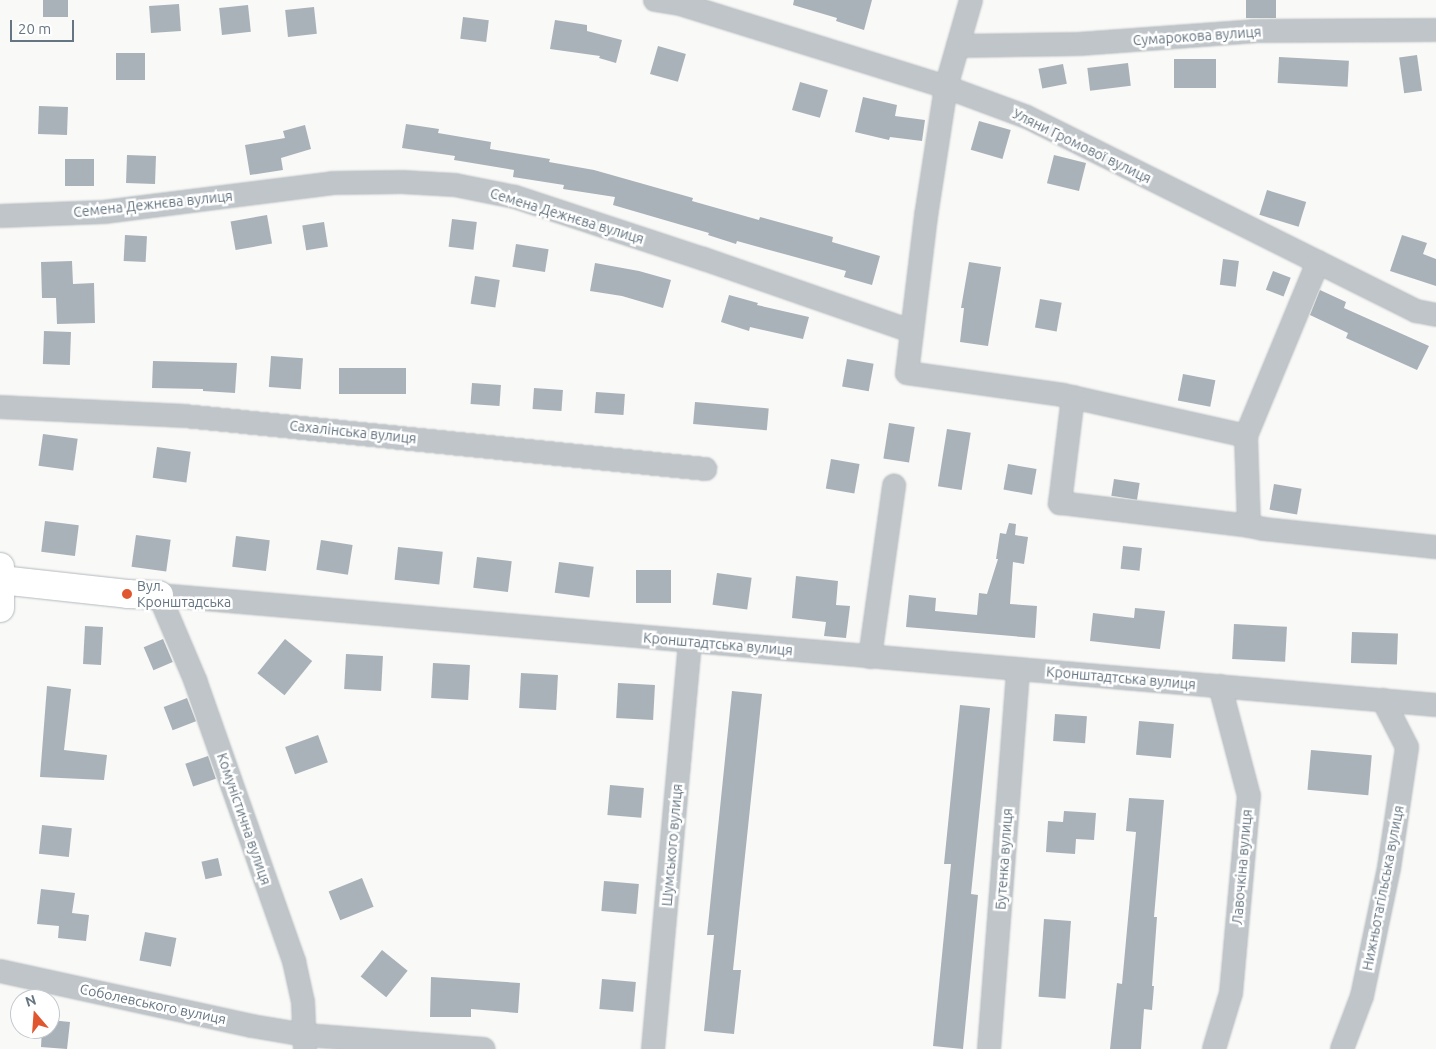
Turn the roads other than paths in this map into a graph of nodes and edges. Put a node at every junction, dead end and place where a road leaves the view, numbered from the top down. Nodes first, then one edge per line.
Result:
1 (655, 0) edge
2 (971, 0) edge
3 (1436, 30) edge
4 (958, 46) junction
5 (946, 86) junction
6 (0, 216) edge
7 (1318, 262) junction
8 (1436, 315) edge
9 (911, 331) junction
10 (1073, 397) junction
11 (0, 407) edge
12 (1246, 436) junction
13 (705, 469) dead end
14 (894, 486) dead end
15 (1248, 526) junction
16 (1436, 547) edge
17 (0, 567) edge
18 (0, 580) edge
19 (159, 595) junction
20 (0, 608) edge
21 (690, 642) junction
22 (870, 657) junction
23 (1018, 669) junction
24 (1220, 686) junction
25 (1383, 700) junction
26 (1436, 705) edge
27 (0, 971) edge
28 (305, 1042) edge
29 (483, 1049) edge
30 (653, 1049) edge
31 (990, 1049) edge
32 (1214, 1049) edge
33 (1342, 1049) edge

1 - 5 street, Уляни Громової вулиця
2 - 4 street
3 - 4 street, Сумарокова вулиця
4 - 5 street
5 - 7 street, Уляни Громової вулиця
5 - 9 street
6 - 9 street, Семена Дежнєва вулиця
7 - 8 street, Уляни Громової вулиця
7 - 12 street
9 - 10 street
10 - 12 street
10 - 15 street
11 - 13 street, Сахалінська вулиця
12 - 15 street
14 - 22 street
15 - 16 street
17 - 18 street
18 - 19 street, Кронштадтська вулиця
18 - 20 street
19 - 21 street, Кронштадтська вулиця
19 - 28 street, Комуністична вулиця
21 - 22 street, Кронштадтська вулиця
21 - 30 street, Шумського вулиця
22 - 23 street, Кронштадтська вулиця
23 - 24 street, Кронштадтська вулиця
23 - 31 street, Бутенка вулиця
24 - 25 street, Кронштадтська вулиця
24 - 32 street, Лавочкіна вулиця
25 - 26 street, Кронштадтська вулиця
25 - 33 street, Нижньотагільська вулиця
27 - 28 street, Соболевського вулиця
28 - 29 street, Соболевського вулиця

